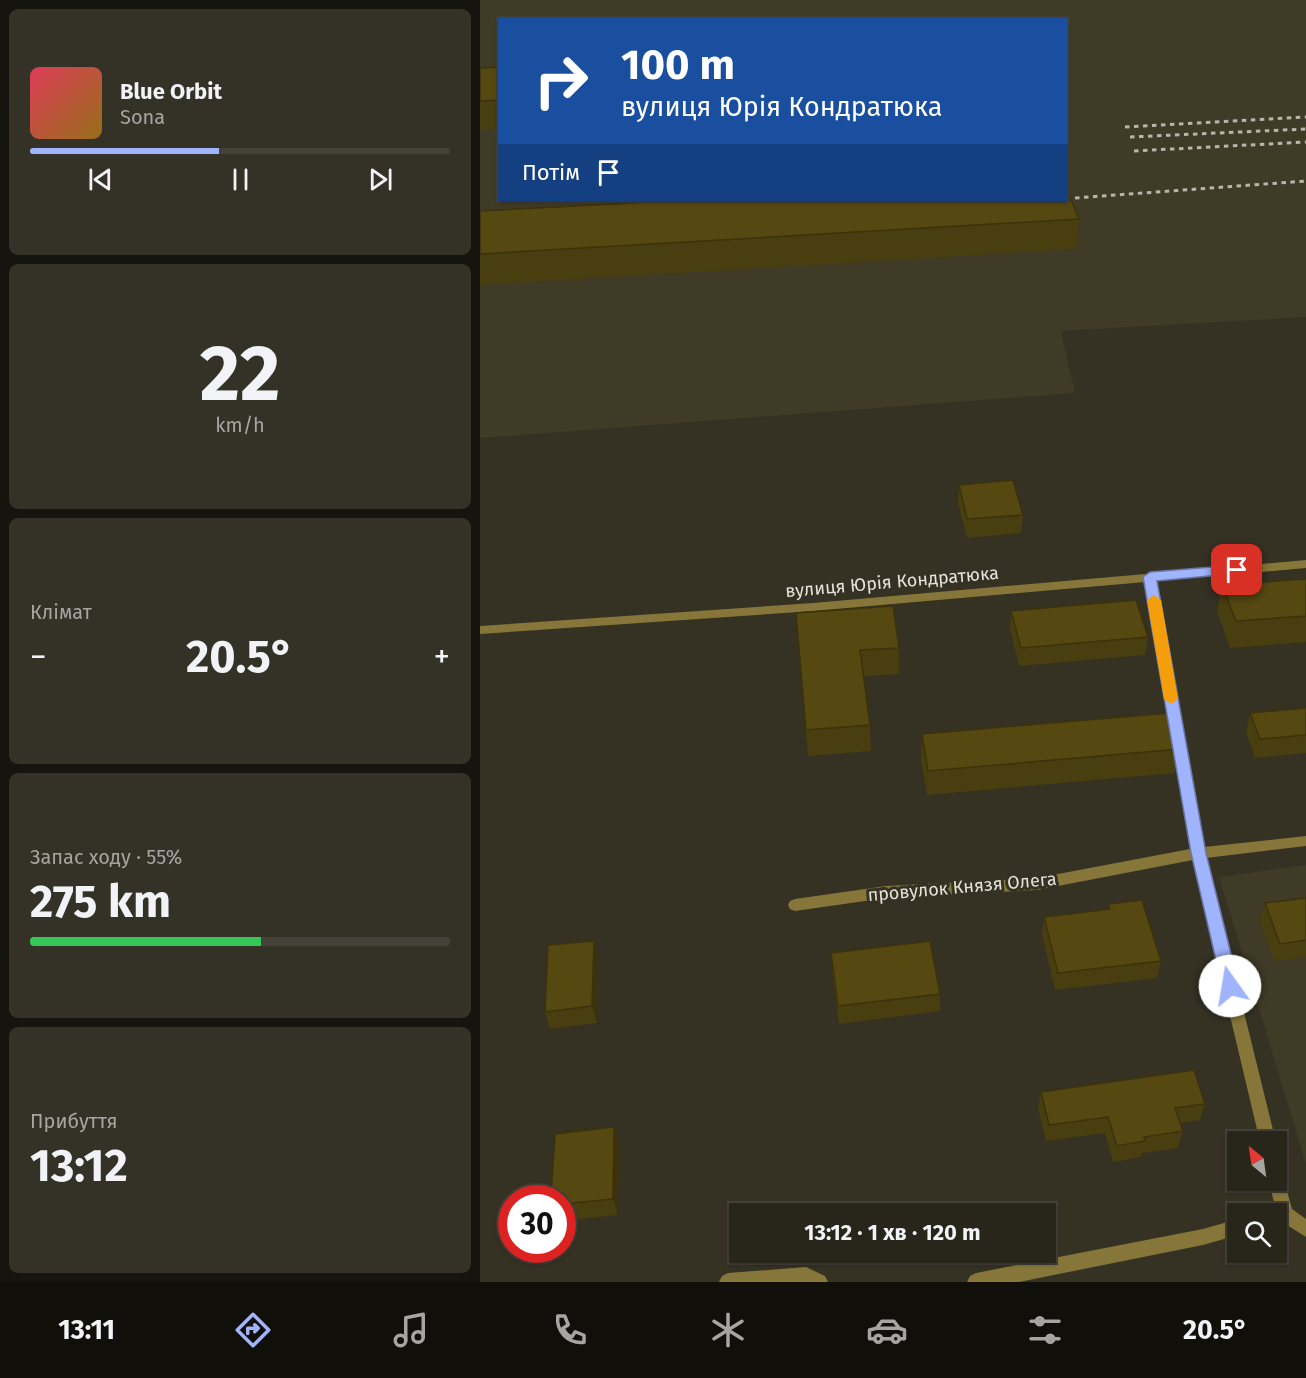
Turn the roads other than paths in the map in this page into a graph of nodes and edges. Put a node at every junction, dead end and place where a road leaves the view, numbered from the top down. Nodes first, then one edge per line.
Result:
1 (1306, 564) edge
2 (1150, 577) junction
3 (480, 630) edge
4 (1306, 841) edge
5 (1198, 853) junction
6 (795, 905) dead end
7 (1265, 1131) edge
8 (1287, 1218) edge
9 (1306, 1229) edge
10 (1227, 1230) edge
11 (729, 1282) edge
12 (819, 1282) edge
13 (976, 1282) edge

1 - 2 street, вулиця Юрія Кондратюка
2 - 3 street, вулиця Юрія Кондратюка
2 - 5 street
4 - 5 street, провулок Князя Олега
5 - 6 street, провулок Князя Олега
5 - 7 street
8 - 9 street
10 - 13 street
11 - 12 street

